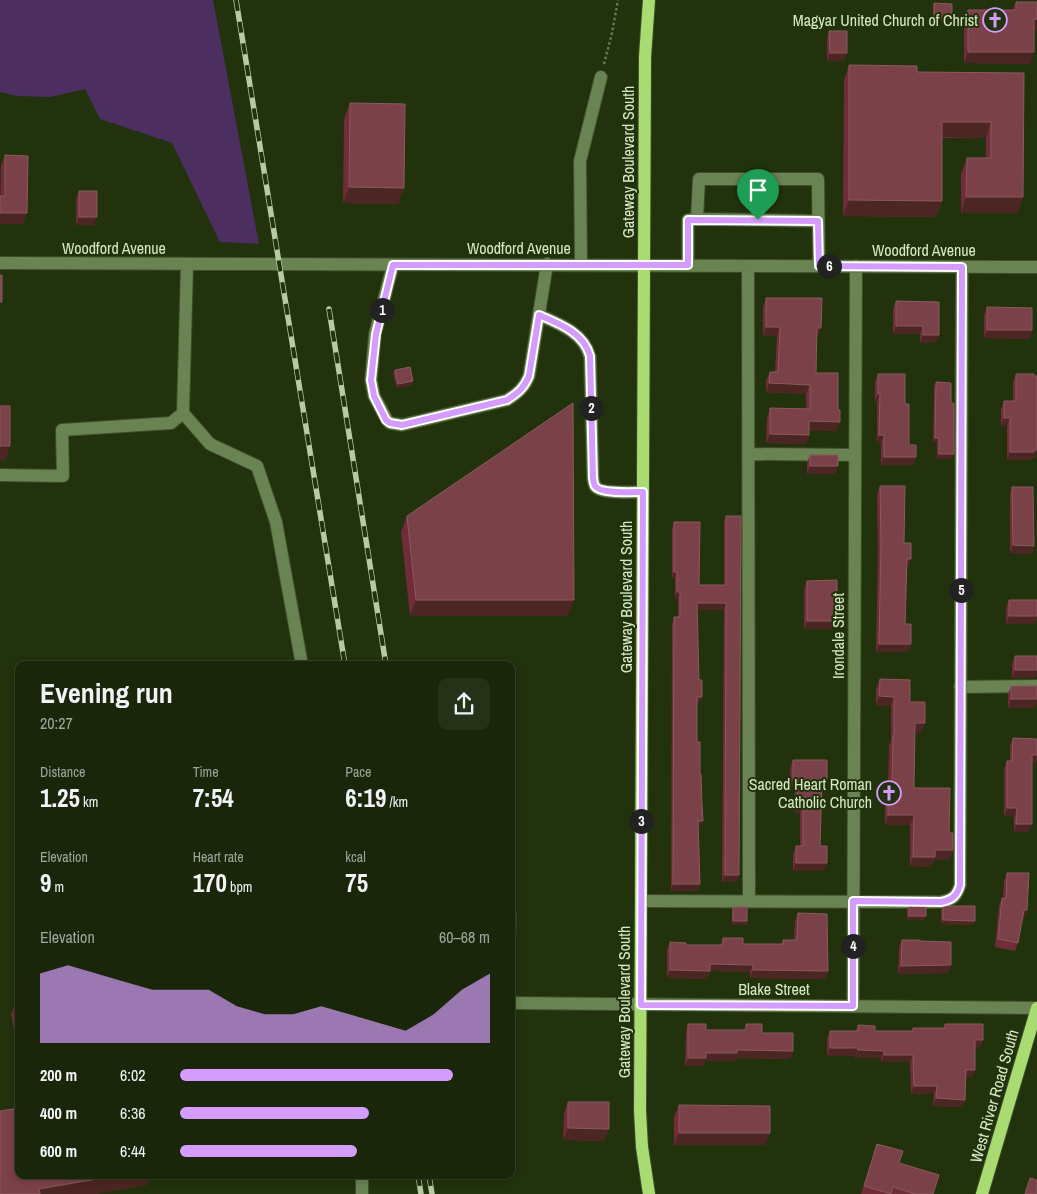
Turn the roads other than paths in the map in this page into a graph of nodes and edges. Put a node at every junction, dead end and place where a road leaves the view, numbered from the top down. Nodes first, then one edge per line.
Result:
1 (648, 0) edge
2 (601, 77) road end
3 (697, 219) junction
4 (818, 221) junction
5 (0, 263) edge
6 (547, 264) junction
7 (187, 265) junction
8 (393, 265) junction
9 (581, 265) junction
10 (644, 265) junction
11 (688, 265) junction
12 (748, 266) junction
13 (819, 266) junction
14 (856, 266) junction
15 (962, 267) junction
16 (1037, 268) edge
17 (539, 315) junction
18 (183, 414) junction
19 (750, 454) junction
20 (855, 455) junction
21 (0, 475) edge
22 (643, 492) junction
23 (301, 661) edge
24 (1037, 686) edge
25 (960, 687) junction
26 (641, 901) junction
27 (749, 901) junction
28 (853, 901) junction
29 (515, 1003) edge
30 (641, 1005) junction
31 (853, 1006) junction
32 (1037, 1008) edge
33 (362, 1179) edge
34 (362, 1194) edge
35 (649, 1194) edge
36 (982, 1194) edge

1 - 10 main road, Gateway Boulevard South
2 - 9 street
3 - 4 street
3 - 4 street
3 - 11 street
4 - 13 street
5 - 7 street, Woodford Avenue
6 - 8 street, Woodford Avenue
6 - 9 street, Woodford Avenue
6 - 17 street
7 - 8 street, Woodford Avenue
7 - 18 street
8 - 17 street
9 - 10 street, Woodford Avenue
10 - 11 street, Woodford Avenue
10 - 22 main road, Gateway Boulevard South
11 - 12 street, Woodford Avenue
12 - 13 street, Woodford Avenue
12 - 19 street
13 - 14 street, Woodford Avenue
14 - 15 street, Woodford Avenue
14 - 20 street, Irondale Street
15 - 16 street, Woodford Avenue
15 - 25 street
17 - 22 street
18 - 21 street
18 - 23 street
19 - 20 street
19 - 27 street
20 - 28 street, Irondale Street
22 - 26 main road, Gateway Boulevard South
24 - 25 street
25 - 28 street
26 - 27 street
26 - 30 main road, Gateway Boulevard South
27 - 28 street
28 - 31 street, Irondale Street
29 - 30 street, Blake Street
30 - 31 street, Blake Street
30 - 35 main road, Gateway Boulevard South
31 - 32 street, Blake Street
32 - 36 main road, West River Road South
33 - 34 street

